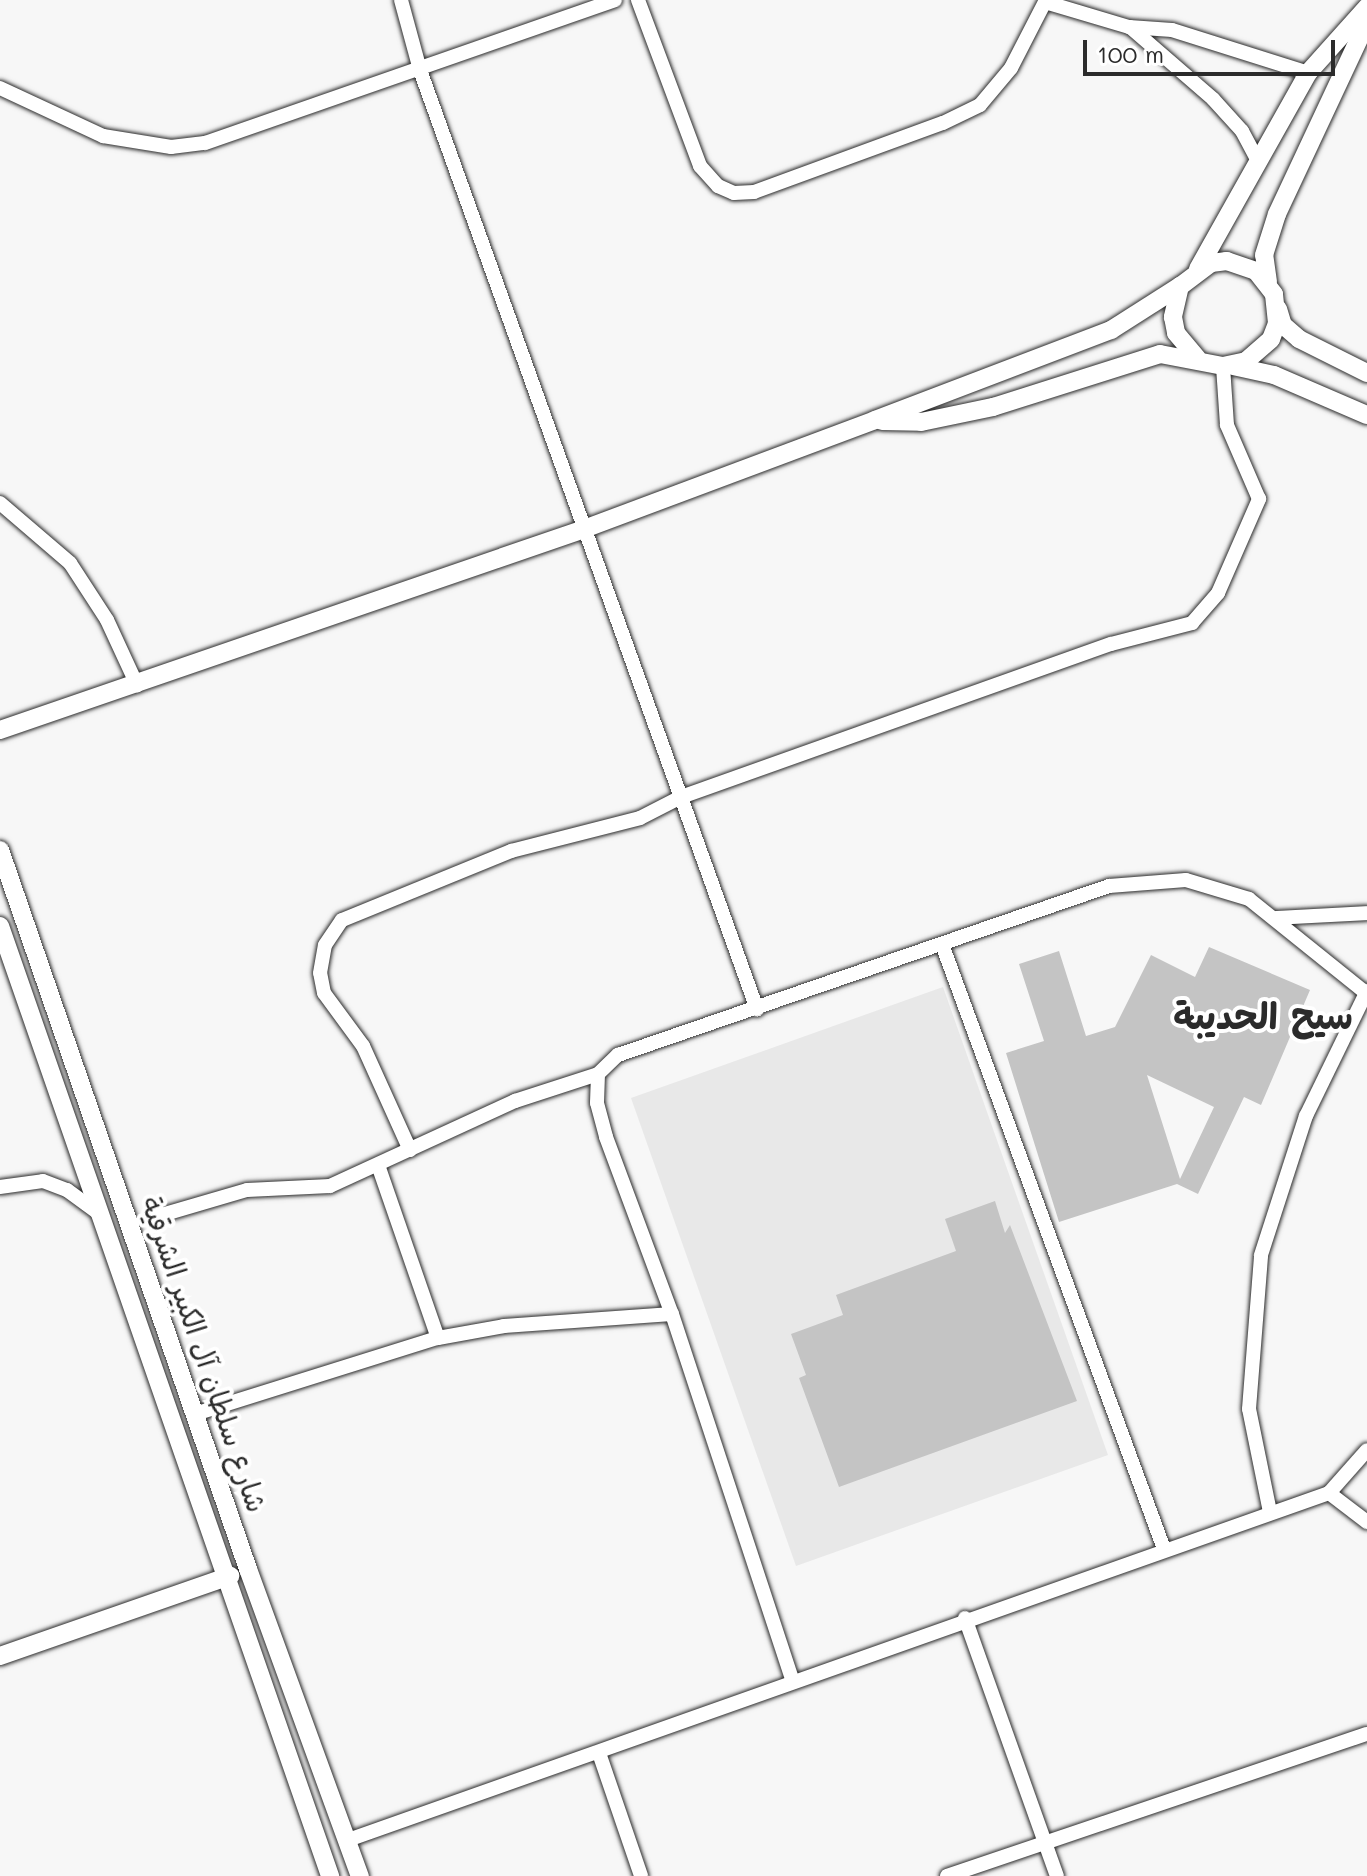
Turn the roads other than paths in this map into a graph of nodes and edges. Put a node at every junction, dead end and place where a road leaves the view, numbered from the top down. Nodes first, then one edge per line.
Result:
1 (401, 0) edge
2 (615, 0) edge
3 (638, 0) edge
4 (1045, 1) edge
5 (1367, 7) edge
6 (1367, 22) edge
7 (1129, 27) junction
8 (420, 70) junction
9 (1308, 73) junction
10 (0, 88) edge
11 (1259, 163) junction
12 (1197, 269) junction
13 (1268, 282) junction
14 (1180, 286) junction
15 (1277, 307) junction
16 (1197, 358) junction
17 (1226, 366) junction
18 (1367, 373) edge
19 (1367, 415) edge
20 (875, 420) junction
21 (0, 503) edge
22 (584, 529) junction
23 (137, 685) junction
24 (0, 730) edge
25 (681, 797) junction
26 (0, 850) edge
27 (1367, 913) edge
28 (1275, 918) junction
29 (0, 926) edge
30 (943, 947) junction
31 (1366, 992) edge
32 (757, 1009) junction
33 (598, 1074) junction
34 (410, 1150) junction
35 (378, 1165) junction
36 (0, 1187) edge
37 (158, 1216) dead end
38 (103, 1217) junction
39 (672, 1314) junction
40 (438, 1338) junction
41 (198, 1413) junction
42 (1367, 1450) edge
43 (1329, 1493) junction
44 (1270, 1512) junction
45 (1367, 1522) edge
46 (1164, 1549) junction
47 (230, 1576) junction
48 (965, 1618) junction
49 (0, 1656) edge
50 (793, 1682) junction
51 (1367, 1734) edge
52 (599, 1753) junction
53 (348, 1840) junction
54 (1045, 1840) junction
55 (330, 1876) edge
56 (360, 1876) edge
57 (641, 1876) edge
58 (947, 1876) edge
59 (1057, 1876) edge

1 - 8 street
2 - 8 street
3 - 4 street
4 - 7 street
5 - 9 street
6 - 13 street
7 - 9 street
7 - 11 street
8 - 10 street
8 - 22 street
9 - 11 street
11 - 12 street
12 - 13 street
12 - 14 street
13 - 15 street
14 - 16 street
14 - 20 street
15 - 17 street
15 - 18 street
16 - 17 street
16 - 20 street
17 - 19 street
17 - 25 street
20 - 22 street
21 - 23 street
22 - 23 street
22 - 25 street
23 - 24 street
25 - 32 street
25 - 34 street
26 - 41 street, شارع سلطان آل الكبير الشرقية
27 - 28 street
28 - 30 street
28 - 31 street
29 - 38 street, شارع سلطان آل الكبير الشرقية
30 - 32 street
30 - 46 street
31 - 44 street
32 - 33 street
33 - 34 street
33 - 39 street
34 - 35 street
35 - 37 street
35 - 40 street
36 - 38 street
38 - 47 street, شارع سلطان آل الكبير الشرقية
39 - 40 street
39 - 50 street
40 - 41 street
41 - 53 street, شارع سلطان آل الكبير الشرقية
42 - 43 street
43 - 44 street
43 - 45 street
44 - 46 street
46 - 48 street
47 - 49 street
47 - 55 street, شارع سلطان آل الكبير الشرقية
48 - 50 street
48 - 54 street
50 - 52 street
51 - 54 street
52 - 53 street
52 - 57 street
53 - 56 street, شارع سلطان آل الكبير الشرقية
54 - 58 street
54 - 59 street

